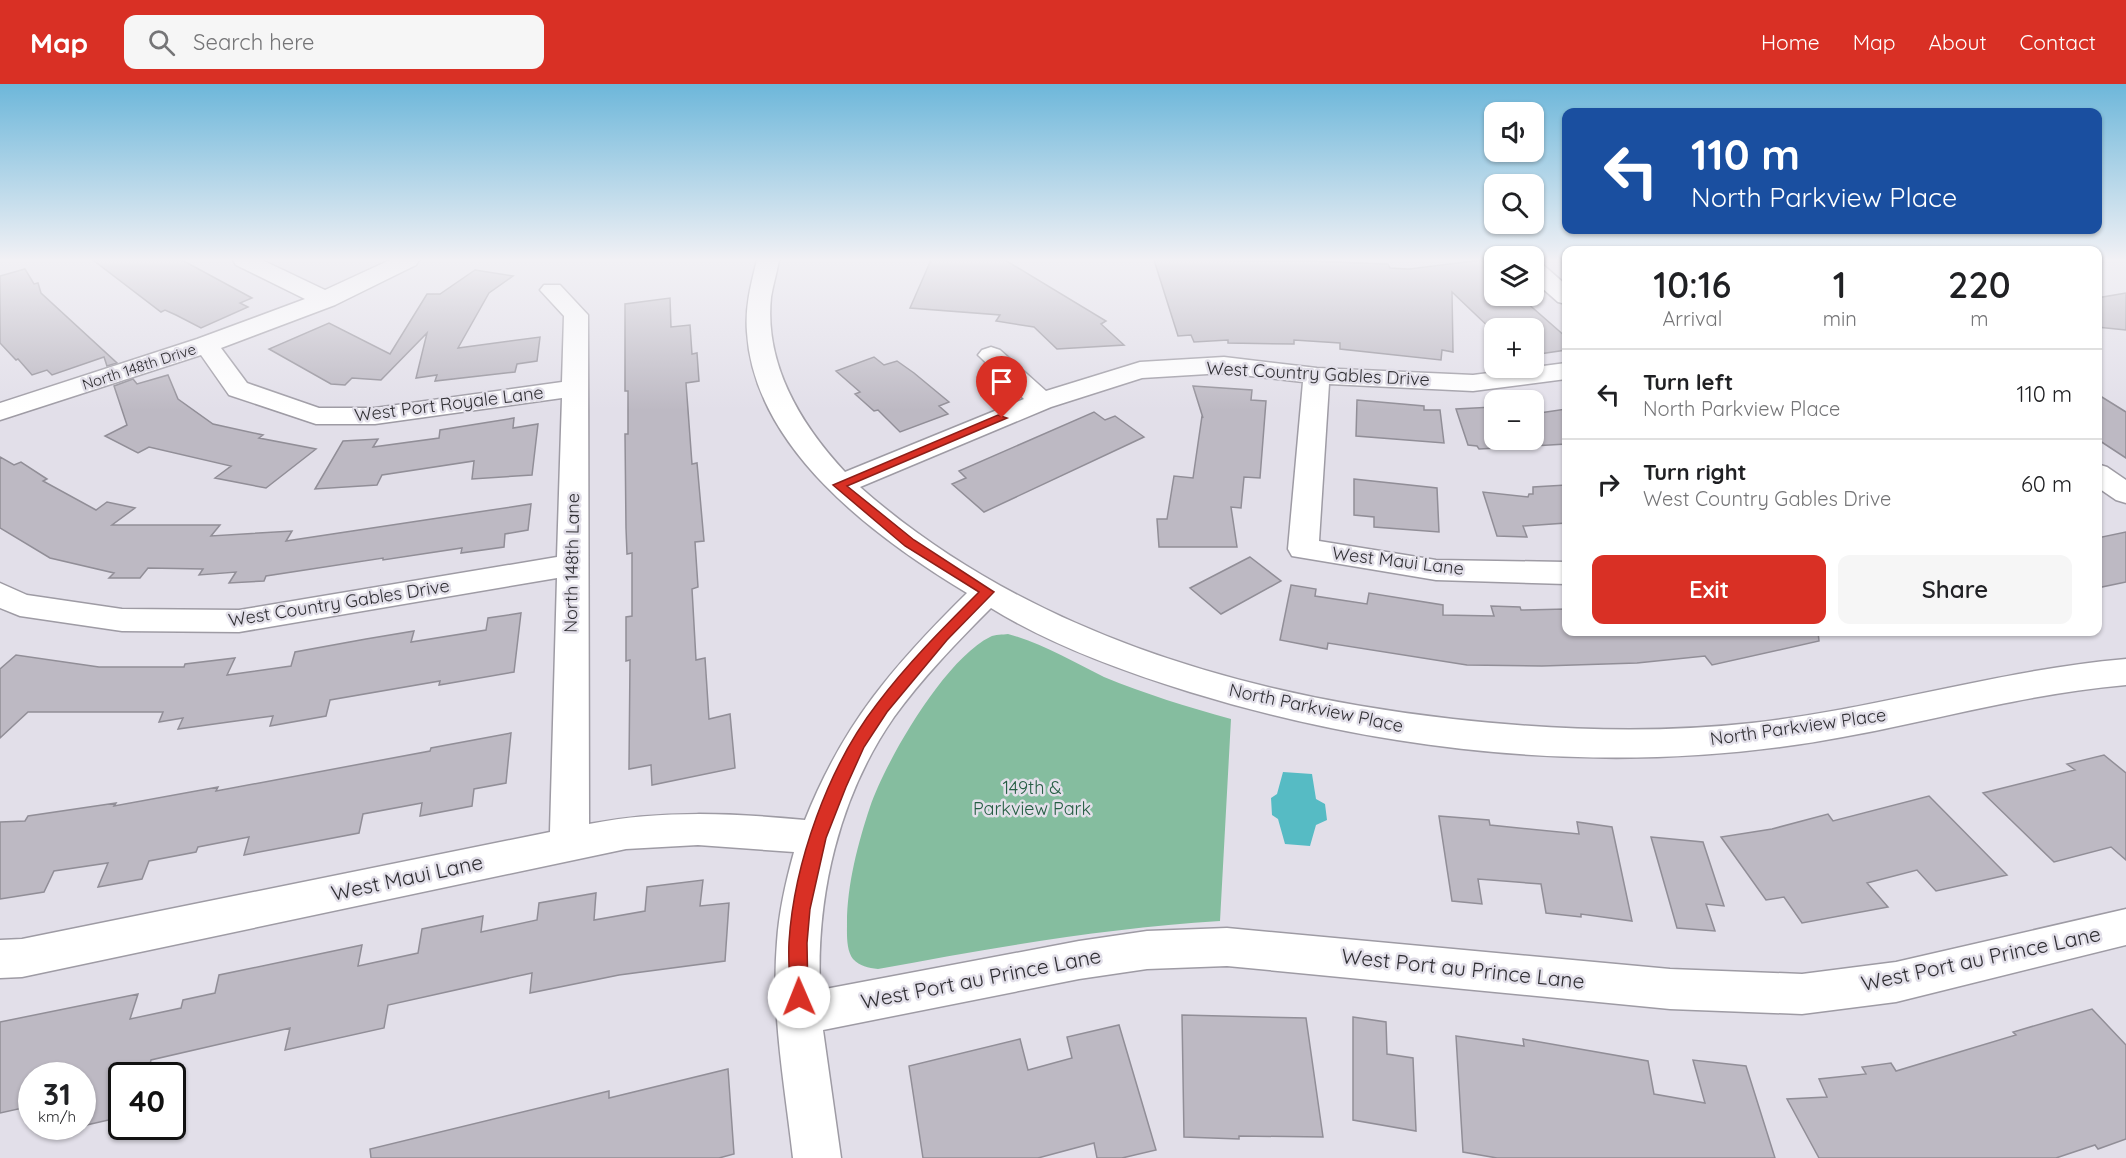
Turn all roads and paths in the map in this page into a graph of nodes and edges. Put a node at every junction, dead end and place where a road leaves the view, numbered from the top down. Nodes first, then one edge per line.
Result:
1 (303, 310) edge
2 (571, 310) edge
3 (758, 310) edge
4 (206, 344) junction
5 (991, 355) dead end
6 (1562, 371) edge
7 (1317, 376) junction
8 (575, 388) junction
9 (1042, 401) junction
10 (0, 412) edge
11 (839, 485) junction
12 (572, 565) junction
13 (1562, 573) edge
14 (987, 592) junction
15 (0, 594) edge
16 (2126, 672) edge
17 (818, 838) junction
18 (569, 845) junction
19 (2126, 927) edge
20 (0, 959) edge
21 (800, 1016) junction
22 (817, 1158) edge

1 - 4 street, North 148th Drive
2 - 8 street, North 148th Lane
3 - 11 street, North Parkview Place
4 - 8 street, West Port Royale Lane
4 - 10 street, North 148th Drive
5 - 9 street
6 - 7 street, West Country Gables Drive
7 - 9 street, West Country Gables Drive
7 - 13 street, West Maui Lane
8 - 12 street, North 148th Lane
9 - 11 street, West Country Gables Drive
11 - 14 street, North Parkview Place
12 - 15 street, West Country Gables Drive
12 - 18 street, North 148th Lane
14 - 16 street, North Parkview Place
14 - 17 street
17 - 18 street, West Maui Lane
17 - 21 street
18 - 20 street, West Maui Lane
19 - 21 street, West Port au Prince Lane
21 - 22 street

